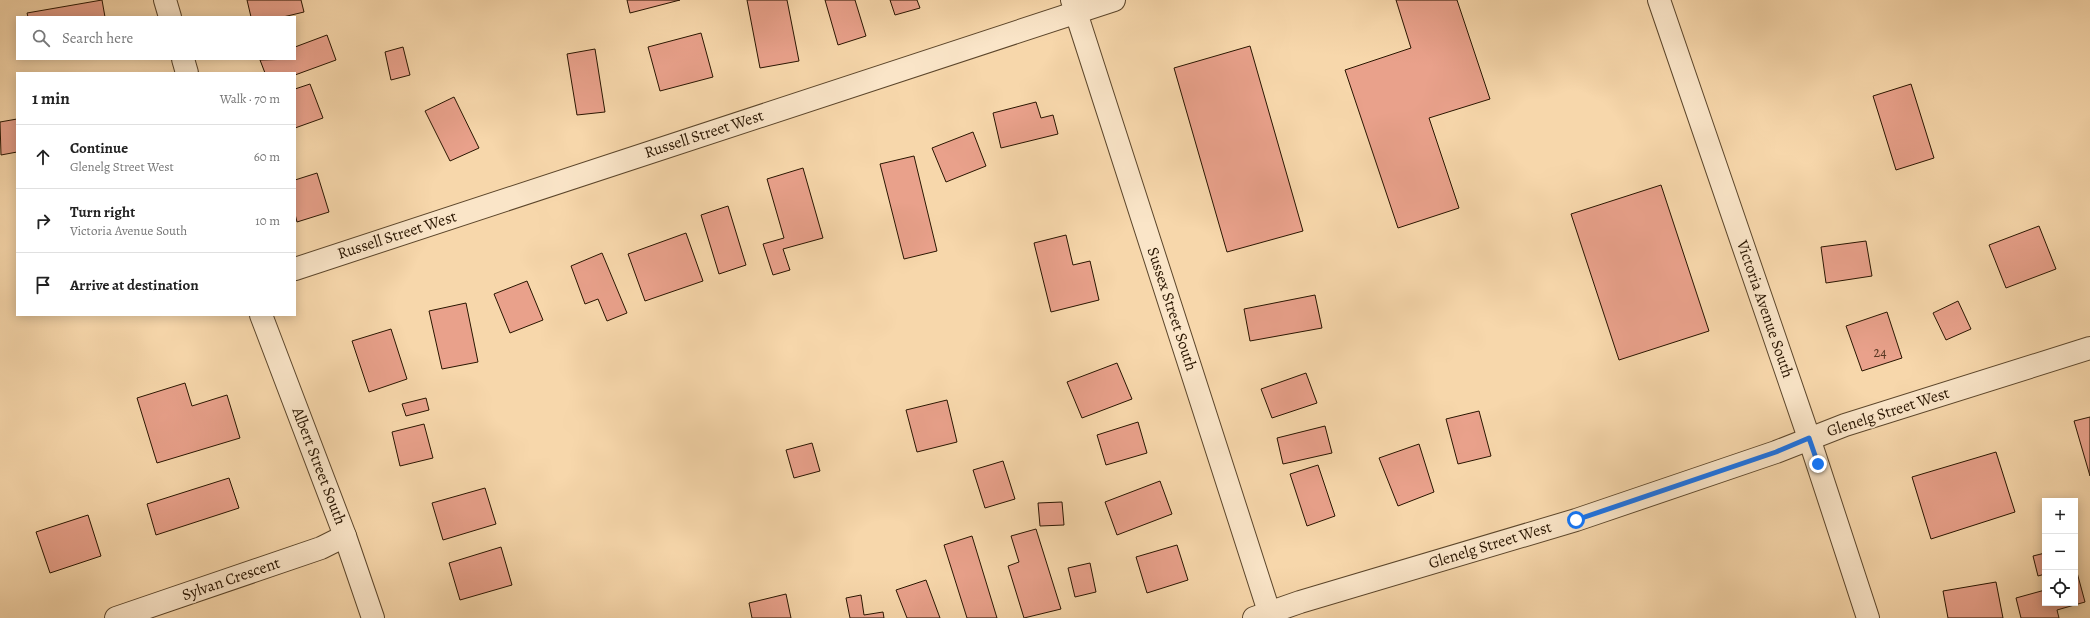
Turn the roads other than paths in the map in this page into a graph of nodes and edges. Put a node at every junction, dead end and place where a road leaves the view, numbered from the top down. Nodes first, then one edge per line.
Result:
1 (165, 0) edge
2 (1114, 0) edge
3 (1659, 0) edge
4 (1074, 6) edge
5 (170, 16) edge
6 (183, 60) edge
7 (187, 72) edge
8 (296, 269) edge
9 (262, 316) edge
10 (2090, 348) edge
11 (1809, 438) junction
12 (345, 536) junction
13 (1265, 616) edge
14 (116, 618) edge
15 (373, 618) edge
16 (1868, 618) edge

1 - 5 street
2 - 4 street, Russell Street West
3 - 11 street, Victoria Avenue South
4 - 8 street, Russell Street West
4 - 13 street, Sussex Street South
6 - 7 street
9 - 12 street, Albert Street South
10 - 11 street, Glenelg Street West
11 - 13 street, Glenelg Street West
11 - 16 street, Victoria Avenue South
12 - 14 street, Sylvan Crescent
12 - 15 street, Albert Street South

